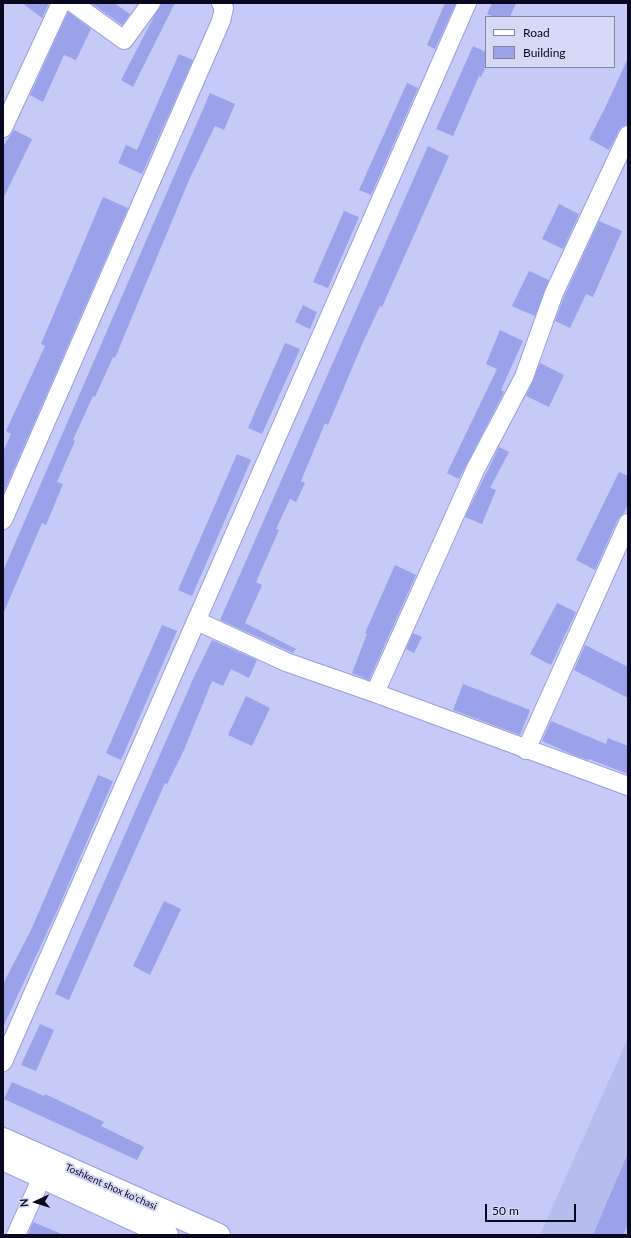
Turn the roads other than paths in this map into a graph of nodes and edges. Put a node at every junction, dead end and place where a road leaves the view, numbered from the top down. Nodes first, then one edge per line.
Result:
1 (61, 3) edge
2 (73, 3) edge
3 (151, 3) edge
4 (221, 3) edge
5 (467, 3) edge
6 (3, 128) edge
7 (628, 135) edge
8 (3, 520) edge
9 (628, 523) edge
10 (197, 621) junction
11 (375, 693) junction
12 (526, 750) junction
13 (628, 786) edge
14 (3, 1062) edge
15 (3, 1139) edge
16 (3, 1159) edge
17 (42, 1177) junction
18 (16, 1235) edge
19 (167, 1235) edge
20 (219, 1235) edge

1 - 6 street
2 - 3 street
4 - 8 street
5 - 10 street
7 - 11 street
9 - 12 street
10 - 11 street
10 - 14 street
11 - 12 street
12 - 13 street
15 - 20 main road, Toshkent shox ko'chasi
16 - 17 main road, Toshkent shox ko'chasi
17 - 18 street
17 - 19 main road, Toshkent shox ko'chasi

